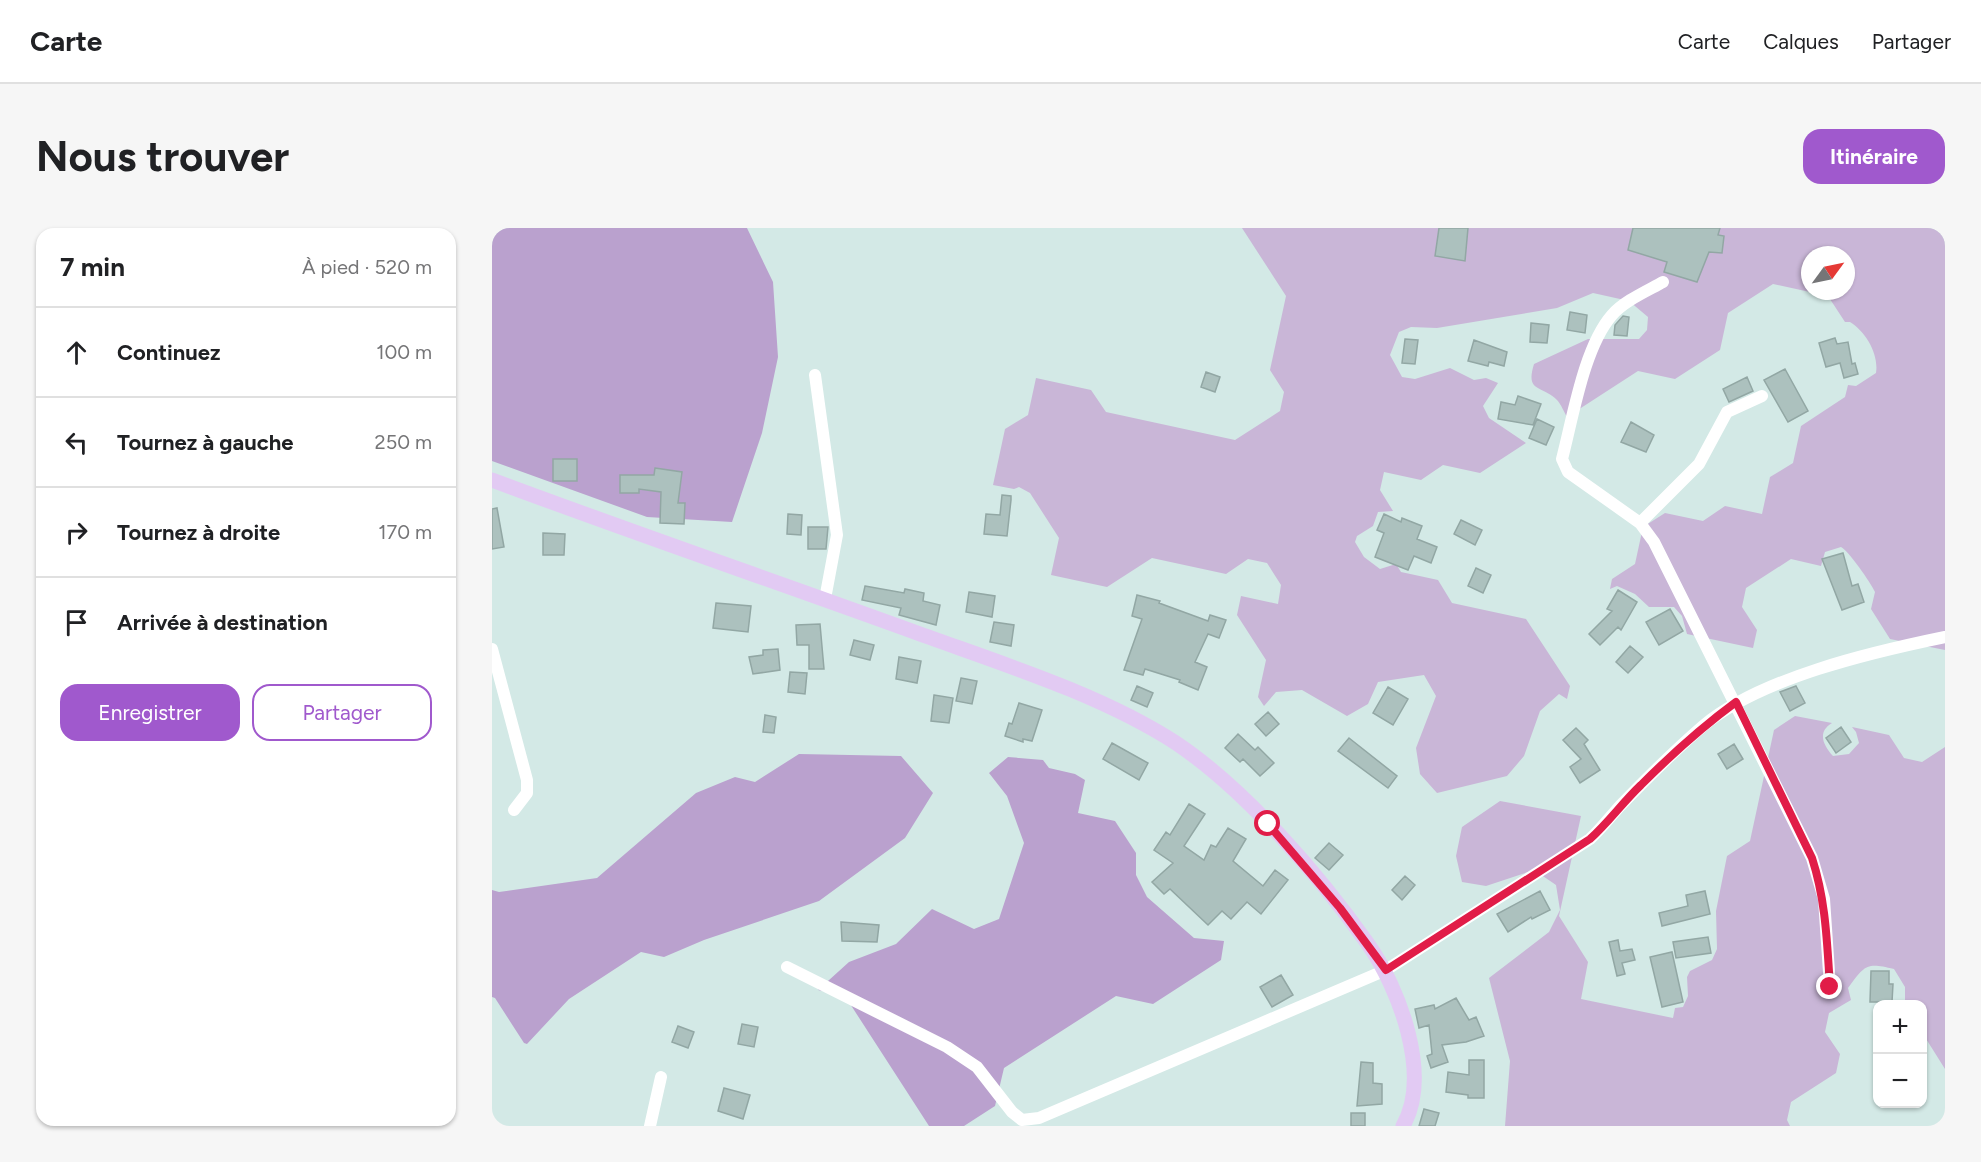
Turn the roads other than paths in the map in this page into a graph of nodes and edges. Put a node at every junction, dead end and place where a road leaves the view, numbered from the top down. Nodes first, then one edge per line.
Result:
1 (1663, 282) dead end
2 (814, 375) dead end
3 (1762, 396) dead end
4 (492, 480) edge
5 (1640, 523) junction
6 (825, 599) junction
7 (1945, 636) edge
8 (492, 649) edge
9 (1736, 702) junction
10 (514, 810) dead end
11 (787, 967) dead end
12 (1386, 970) junction
13 (1830, 987) dead end
14 (661, 1077) dead end
15 (650, 1126) edge
16 (1403, 1126) edge

1 - 5 street
2 - 6 street
3 - 5 street
4 - 6 main road
5 - 9 street
6 - 12 main road
7 - 9 street
8 - 10 street
9 - 12 street
9 - 13 street
11 - 12 street
12 - 16 main road
14 - 15 street

